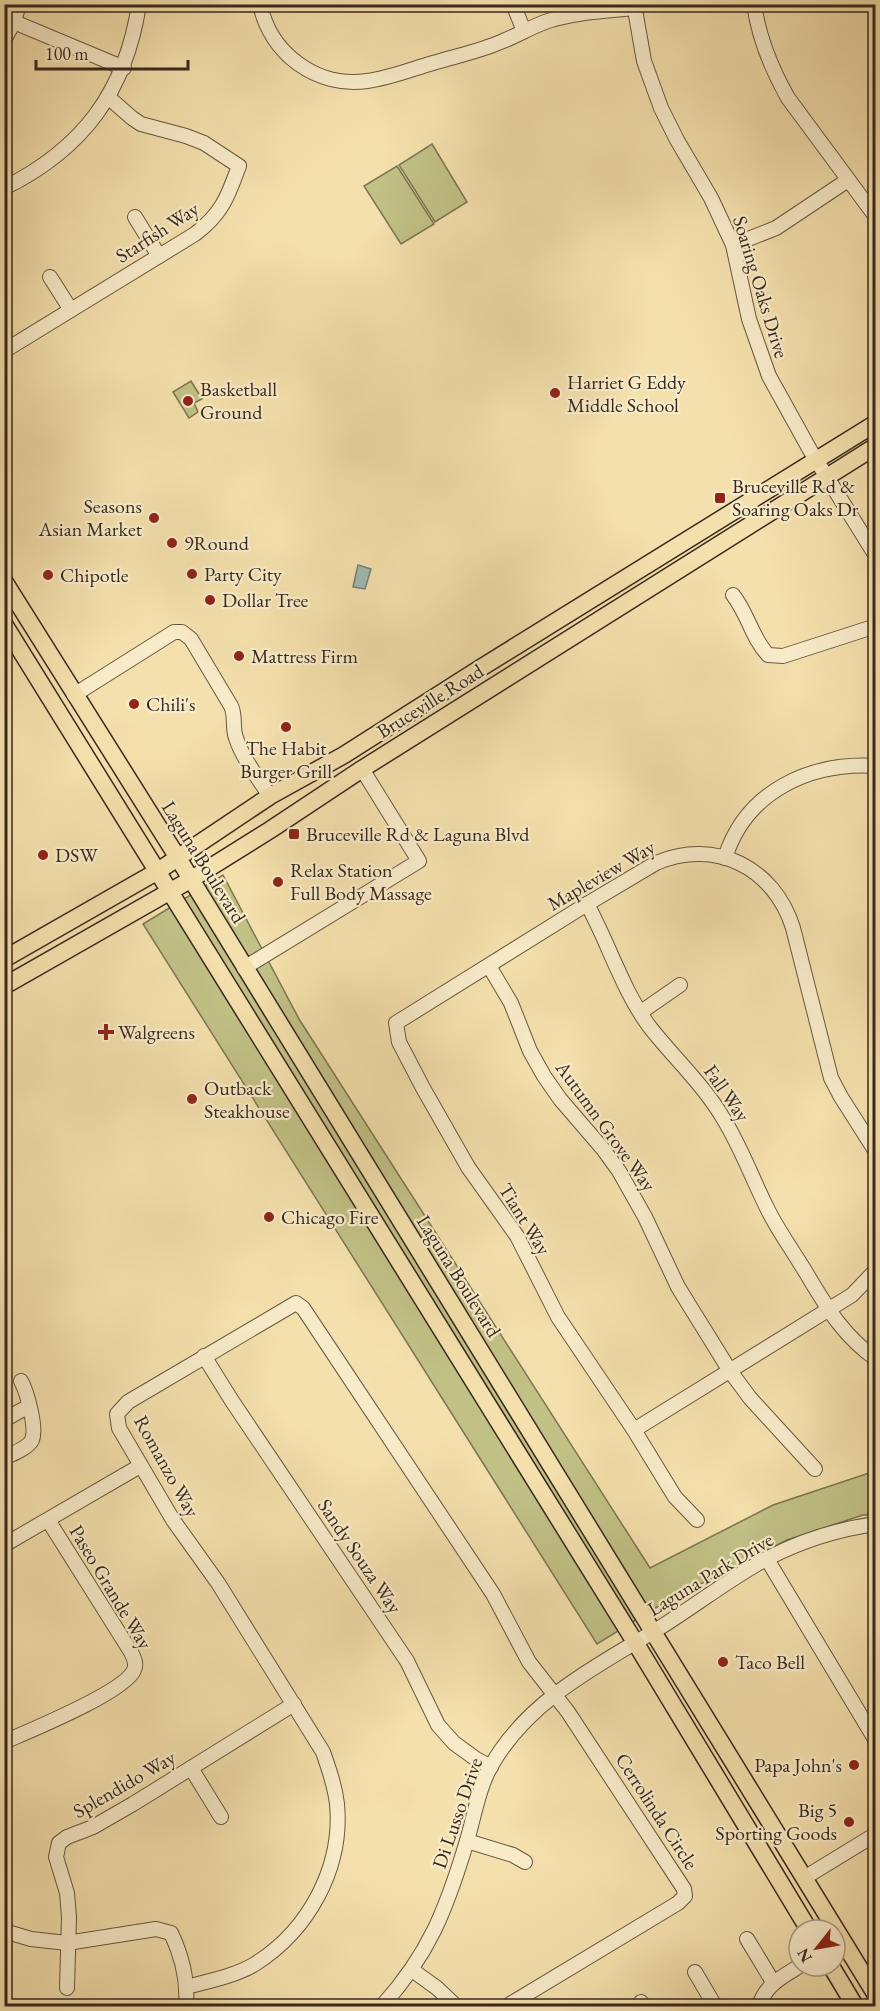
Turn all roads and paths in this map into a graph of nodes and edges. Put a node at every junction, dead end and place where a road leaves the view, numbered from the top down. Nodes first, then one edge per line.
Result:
1 (18, 4) edge
2 (139, 4) edge
3 (260, 4) edge
4 (513, 4) edge
5 (754, 4) edge
6 (634, 6) edge
7 (14, 22) junction
8 (524, 31) junction
9 (4, 40) edge
10 (124, 68) junction
11 (108, 97) junction
12 (848, 180) junction
13 (4, 188) edge
14 (135, 217) dead end
15 (876, 218) edge
16 (733, 245) junction
17 (159, 256) junction
18 (50, 277) dead end
19 (71, 310) junction
20 (4, 351) edge
21 (876, 423) edge
22 (876, 446) edge
23 (816, 461) junction
24 (827, 476) junction
25 (876, 556) edge
26 (4, 581) edge
27 (733, 595) dead end
28 (4, 624) edge
29 (876, 626) edge
30 (74, 694) junction
31 (876, 766) edge
32 (362, 769) junction
33 (270, 796) junction
34 (178, 858) junction
35 (725, 858) junction
36 (158, 871) junction
37 (190, 880) junction
38 (170, 891) junction
39 (587, 904) junction
40 (4, 959) edge
41 (489, 966) junction
42 (244, 968) junction
43 (680, 985) dead end
44 (4, 986) edge
45 (640, 1012) junction
46 (396, 1023) joint
47 (876, 1152) edge
48 (876, 1270) edge
49 (829, 1310) junction
50 (204, 1356) junction
51 (876, 1359) edge
52 (730, 1371) junction
53 (21, 1381) dead end
54 (29, 1406) junction
55 (4, 1420) edge
56 (634, 1430) junction
57 (4, 1458) edge
58 (141, 1466) junction
59 (815, 1469) dead end
60 (48, 1520) junction
61 (697, 1520) dead end
62 (876, 1524) edge
63 (4, 1545) edge
64 (767, 1559) junction
65 (653, 1632) junction
66 (635, 1642) junction
67 (555, 1695) junction
68 (294, 1704) junction
69 (876, 1741) edge
70 (4, 1742) edge
71 (491, 1767) junction
72 (191, 1768) junction
73 (221, 1817) dead end
74 (876, 1834) edge
75 (467, 1841) junction
76 (525, 1862) dead end
77 (804, 1878) junction
78 (802, 1918) edge
79 (4, 1931) edge
80 (747, 1939) dead end
81 (67, 1943) junction
82 (412, 1970) junction
83 (695, 1972) dead end
84 (787, 1974) edge
85 (838, 1978) edge
86 (773, 1982) junction
87 (186, 1987) junction
88 (67, 1988) dead end
89 (876, 1995) edge
90 (186, 2007) edge
91 (382, 2007) edge
92 (456, 2007) edge
93 (507, 2007) edge
94 (716, 2007) edge
95 (759, 2007) edge
96 (855, 2007) edge

1 - 7 street
2 - 10 street
3 - 8 street
4 - 8 street
5 - 12 street
6 - 8 street
6 - 16 street, Soaring Oaks Drive
7 - 9 street
7 - 10 street
10 - 11 street
11 - 13 street
11 - 17 street, Starfish Way
12 - 15 street
12 - 16 street
14 - 17 street
16 - 23 street, Soaring Oaks Drive
17 - 19 street, Starfish Way
18 - 19 street
19 - 20 street, Starfish Way
21 - 23 main road, Bruceville Road
22 - 24 main road, Bruceville Road
23 - 24 street, Soaring Oaks Drive
23 - 33 main road, Bruceville Road
24 - 25 street, Soaring Oaks Drive
24 - 32 main road, Bruceville Road
26 - 30 main road, Laguna Boulevard
27 - 29 street
28 - 36 main road
30 - 33 street
30 - 34 main road, Laguna Boulevard
31 - 35 street
32 - 37 main road, Bruceville Road
32 - 42 street
33 - 34 main road, Bruceville Road
34 - 36 main road, Bruceville Road
34 - 37 main road, Laguna Boulevard
35 - 39 street, Mapleview Way
35 - 47 street, Mapleview Way
36 - 38 main road
36 - 40 main road, Bruceville Road
37 - 38 main road, Bruceville Road
37 - 42 main road, Laguna Boulevard
38 - 44 main road, Bruceville Road
38 - 66 main road
39 - 41 street, Mapleview Way
39 - 45 street, Fall Way
41 - 46 street, Mapleview Way
41 - 52 street, Autumn Grove Way
42 - 65 main road, Laguna Boulevard
43 - 45 street
45 - 49 street, Fall Way
46 - 56 street, Tiant Way
48 - 49 street
49 - 51 street, Fall Way
49 - 52 street
50 - 58 street, Romanzo Way
50 - 67 street, Romanzo Way
50 - 71 street, Sandy Souza Way
52 - 56 street
52 - 59 street, Autumn Grove Way
53 - 54 street
54 - 55 street
54 - 57 street
56 - 61 street, Tiant Way
58 - 60 street
58 - 68 street, Romanzo Way
60 - 63 street
60 - 70 street, Paseo Grande Way
62 - 64 street, Laguna Park Drive
64 - 65 street, Laguna Park Drive
64 - 69 street
65 - 66 street, Laguna Park Drive
65 - 77 main road, Laguna Boulevard
66 - 67 street, Di Lusso Drive
66 - 78 main road
67 - 71 street, Di Lusso Drive
67 - 93 street, Cerrolinda Circle
68 - 72 street, Splendido Way
68 - 87 street, Romanzo Way
71 - 75 street, Di Lusso Drive
72 - 73 street
72 - 81 street, Splendido Way
74 - 77 street
75 - 76 street
75 - 82 street, Di Lusso Drive
77 - 89 main road, Laguna Boulevard
79 - 81 street
80 - 86 street
81 - 87 street
81 - 88 street
82 - 91 street, Di Lusso Drive
82 - 92 street
83 - 94 street
84 - 86 street
85 - 96 main road
86 - 95 street
87 - 90 street

